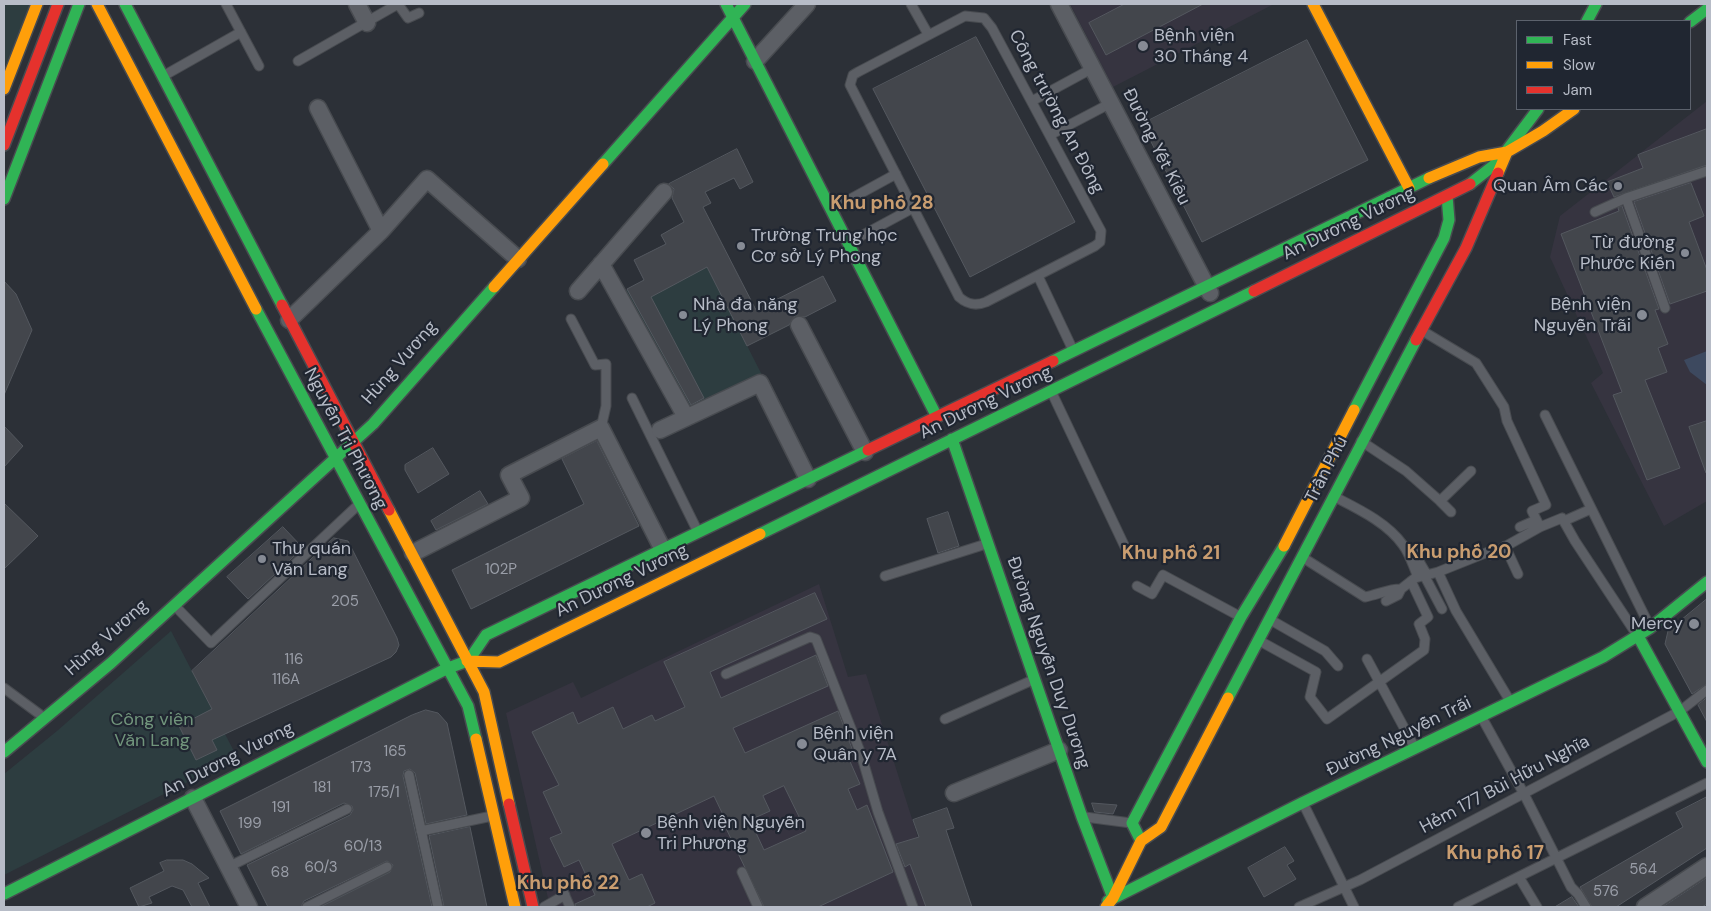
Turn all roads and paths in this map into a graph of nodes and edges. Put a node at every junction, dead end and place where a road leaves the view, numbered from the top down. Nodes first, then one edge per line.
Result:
1 (37, 4) edge
2 (58, 4) edge
3 (78, 4) edge
4 (97, 4) edge
5 (125, 4) edge
6 (226, 4) edge
7 (357, 4) edge
8 (398, 4) edge
9 (726, 4) edge
10 (745, 4) edge
11 (807, 4) edge
12 (911, 4) edge
13 (1059, 4) edge
14 (1313, 4) edge
15 (1596, 4) edge
16 (1707, 9) edge
17 (419, 13) dead end
18 (733, 17) junction
19 (1588, 20) edge
20 (1691, 21) edge
21 (367, 23) junction
22 (241, 32) junction
23 (928, 34) junction
24 (298, 61) dead end
25 (755, 61) junction
26 (259, 66) dead end
27 (1093, 68) junction
28 (162, 77) junction
29 (4, 89) edge
30 (1032, 101) junction
31 (1111, 102) junction
32 (318, 108) dead end
33 (1537, 110) edge
34 (1573, 110) edge
35 (1050, 135) junction
36 (4, 145) edge
37 (1507, 152) junction
38 (1707, 171) edge
39 (896, 174) junction
40 (1438, 174) junction
41 (1409, 188) junction
42 (664, 192) dead end
43 (1447, 196) junction
44 (1626, 198) junction
45 (4, 199) edge
46 (913, 208) junction
47 (1420, 209) junction
48 (831, 210) junction
49 (1595, 212) dead end
50 (381, 232) junction
51 (848, 244) junction
52 (1307, 251) junction
53 (518, 259) junction
54 (601, 264) junction
55 (1038, 276) junction
56 (1206, 286) junction
57 (578, 291) dead end
58 (1218, 308) junction
59 (1665, 308) dead end
60 (571, 319) dead end
61 (289, 320) junction
62 (799, 325) dead end
63 (1421, 330) junction
64 (269, 331) junction
65 (1079, 362) junction
66 (1051, 390) junction
67 (632, 398) dead end
68 (1545, 415) dead end
69 (686, 417) junction
70 (601, 428) junction
71 (944, 428) junction
72 (660, 430) dead end
73 (1361, 441) junction
74 (354, 442) junction
75 (335, 459) junction
76 (871, 464) junction
77 (1470, 471) dead end
78 (808, 479) junction
79 (1314, 486) junction
80 (378, 487) junction
81 (1333, 496) junction
82 (1440, 501) junction
83 (359, 504) junction
84 (1591, 509) junction
85 (1452, 512) dead end
86 (1563, 520) junction
87 (1538, 524) junction
88 (1520, 527) dead end
89 (698, 532) junction
90 (989, 544) junction
91 (1505, 546) junction
92 (1125, 547) dead end
93 (663, 550) junction
94 (1413, 551) dead end
95 (413, 553) junction
96 (1302, 556) junction
97 (1438, 572) junction
98 (1518, 574) dead end
99 (885, 576) dead end
100 (1420, 577) junction
101 (1707, 582) edge
102 (1137, 586) dead end
103 (1401, 589) junction
104 (1386, 602) dead end
105 (174, 605) junction
106 (1442, 609) dead end
107 (1241, 617) junction
108 (1268, 619) junction
109 (1650, 628) junction
110 (1638, 636) junction
111 (1258, 640) junction
112 (1367, 659) dead end
113 (469, 660) junction
114 (1338, 666) dead end
115 (446, 669) junction
116 (726, 674) dead end
117 (1035, 678) junction
118 (1381, 682) junction
119 (4, 688) edge
120 (1707, 690) edge
121 (1510, 702) junction
122 (1680, 711) junction
123 (1481, 716) junction
124 (45, 719) junction
125 (945, 719) dead end
126 (1415, 748) junction
127 (1060, 750) junction
128 (4, 752) edge
129 (1707, 762) edge
130 (409, 775) dead end
131 (1707, 783) edge
132 (954, 794) dead end
133 (1524, 794) junction
134 (193, 798) junction
135 (1302, 803) junction
136 (347, 809) dead end
137 (494, 815) junction
138 (1082, 816) junction
139 (1132, 823) junction
140 (421, 831) junction
141 (1141, 841) junction
142 (1556, 858) junction
143 (1707, 866) edge
144 (228, 867) junction
145 (387, 867) dead end
146 (742, 872) dead end
147 (1519, 876) junction
148 (1344, 886) junction
149 (4, 894) edge
150 (1115, 904) edge
151 (249, 907) edge
152 (307, 907) edge
153 (438, 907) edge
154 (515, 907) edge
155 (533, 907) edge
156 (544, 907) edge
157 (570, 907) edge
158 (758, 907) edge
159 (913, 907) edge
160 (1096, 907) edge
161 (1299, 907) edge
162 (1354, 907) edge
163 (1458, 907) edge
164 (1537, 907) edge
165 (1586, 907) edge
166 (1645, 907) edge

1 - 29 main road
2 - 36 main road
3 - 45 main road
4 - 64 main road, Nguyễn Tri Phương
5 - 28 main road, Nguyễn Tri Phương
6 - 22 lane
7 - 21 street
8 - 17 lane
8 - 21 lane
9 - 18 main road, Đường Nguyễn Duy Dương
10 - 18 main road, Hùng Vương
11 - 25 street
12 - 23 lane
13 - 27 street, Đường Yết Kiêu
14 - 41 main road
15 - 19 main road
16 - 20 main road
18 - 25 main road, Đường Nguyễn Duy Dương
18 - 53 main road, Hùng Vương
21 - 24 lane
22 - 26 lane
22 - 28 lane
23 - 30 lane, Công trường An Đông
23 - 39 lane, Công trường An Đông
25 - 48 main road, Đường Nguyễn Duy Dương
27 - 30 lane
27 - 31 street, Đường Yết Kiêu
28 - 61 main road, Nguyễn Tri Phương
30 - 35 lane, Công trường An Đông
31 - 35 lane
31 - 56 street, Đường Yết Kiêu
32 - 50 street
33 - 37 main road, Trần Phú
34 - 37 main road, An Dương Vương
35 - 55 lane, Công trường An Đông
37 - 40 main road, An Dương Vương
37 - 43 main road, An Dương Vương
37 - 63 main road, Trần Phú
38 - 44 lane
39 - 46 lane, Công trường An Đông
39 - 48 lane
40 - 41 main road, An Dương Vương
40 - 43 main road, Trần Phú
41 - 47 main road
41 - 52 main road, An Dương Vương
42 - 54 street
43 - 47 main road, An Dương Vương
43 - 79 main road, Trần Phú
44 - 49 lane
44 - 59 lane
46 - 51 lane
46 - 55 lane, Công trường An Đông
47 - 52 main road, An Dương Vương
48 - 51 main road, Đường Nguyễn Duy Dương
50 - 53 street
50 - 61 street
51 - 71 main road, Đường Nguyễn Duy Dương
52 - 56 main road, An Dương Vương
52 - 58 main road, An Dương Vương
53 - 74 main road, Hùng Vương
54 - 57 street
54 - 69 street
55 - 65 lane
56 - 58 street, Đường Yết Kiêu
56 - 65 main road, An Dương Vương
58 - 65 main road, An Dương Vương
60 - 70 lane
61 - 64 main road
61 - 74 main road, Nguyễn Tri Phương
62 - 76 street
63 - 73 main road, Trần Phú
63 - 87 lane
64 - 75 main road, Nguyễn Tri Phương
65 - 66 main road, An Dương Vương
65 - 71 main road, An Dương Vương
66 - 71 main road, An Dương Vương
66 - 92 lane
67 - 89 lane
68 - 84 lane
69 - 72 street
69 - 78 street
70 - 93 street
70 - 95 street
71 - 76 main road, An Dương Vương
71 - 76 main road, An Dương Vương
71 - 90 main road, Đường Nguyễn Duy Dương
73 - 81 main road, Trần Phú
73 - 82 lane
74 - 75 main road, Hùng Vương
74 - 80 main road, Nguyễn Tri Phương
75 - 83 main road, Nguyễn Tri Phương
75 - 105 main road, Hùng Vương
76 - 78 main road, An Dương Vương
76 - 113 main road, An Dương Vương
77 - 82 lane
78 - 89 main road, An Dương Vương
79 - 81 main road
79 - 107 main road, Trần Phú
80 - 83 main road
80 - 95 main road, Nguyễn Tri Phương
81 - 96 main road, Trần Phú
81 - 100 lane
82 - 85 lane
83 - 105 lane
83 - 115 main road, Nguyễn Tri Phương
84 - 86 lane
84 - 109 lane
86 - 87 lane
86 - 110 lane
87 - 88 lane
87 - 91 lane
89 - 93 main road, An Dương Vương
90 - 99 lane
90 - 117 main road, Đường Nguyễn Duy Dương
91 - 97 lane
91 - 98 lane
93 - 113 main road, An Dương Vương
94 - 100 lane
95 - 113 main road, Nguyễn Tri Phương
96 - 103 lane
96 - 108 main road, Trần Phú
97 - 100 lane
97 - 121 lane
100 - 103 lane
100 - 106 lane
100 - 118 lane
101 - 109 main road, Đường Nguyễn Trãi
102 - 107 lane
103 - 104 lane
105 - 124 main road, Hùng Vương
107 - 139 main road, Trần Phú
108 - 111 main road, Trần Phú
108 - 114 lane
109 - 110 main road, Đường Nguyễn Trãi
110 - 121 main road, Đường Nguyễn Trãi
110 - 122 main road
111 - 118 lane
111 - 141 main road, Trần Phú
112 - 118 lane
113 - 115 main road, An Dương Vương
113 - 155 main road, Nguyễn Tri Phương
115 - 134 main road, An Dương Vương
115 - 137 main road, Nguyễn Tri Phương
116 - 159 lane
117 - 125 lane
117 - 127 main road, Đường Nguyễn Duy Dương
118 - 126 lane
119 - 124 lane
120 - 122 lane, Hẻm 177 Bùi Hữu Nghĩa
121 - 123 main road, Đường Nguyễn Trãi
122 - 129 main road
122 - 133 lane, Hẻm 177 Bùi Hữu Nghĩa
123 - 126 main road, Đường Nguyễn Trãi
123 - 133 lane
124 - 128 main road, Hùng Vương
126 - 135 main road, Đường Nguyễn Trãi
127 - 132 street
127 - 138 main road, Đường Nguyễn Duy Dương
130 - 140 lane
131 - 142 lane
133 - 142 lane
133 - 148 lane, Hẻm 177 Bùi Hữu Nghĩa
134 - 144 street
134 - 149 main road, An Dương Vương
135 - 148 lane
135 - 150 main road, Đường Nguyễn Trãi
136 - 144 lane
137 - 140 lane
137 - 154 main road, Nguyễn Tri Phương
138 - 139 lane
138 - 150 main road, Đường Nguyễn Duy Dương
139 - 141 main road
140 - 153 lane
141 - 150 main road, Trần Phú
142 - 147 lane
142 - 165 lane
143 - 166 street
144 - 151 street
145 - 152 lane
146 - 158 lane
147 - 163 lane
147 - 164 lane
148 - 161 lane, Hẻm 177 Bùi Hữu Nghĩa
148 - 162 lane
150 - 160 main road, Đường Nguyễn Trãi
156 - 157 lane

